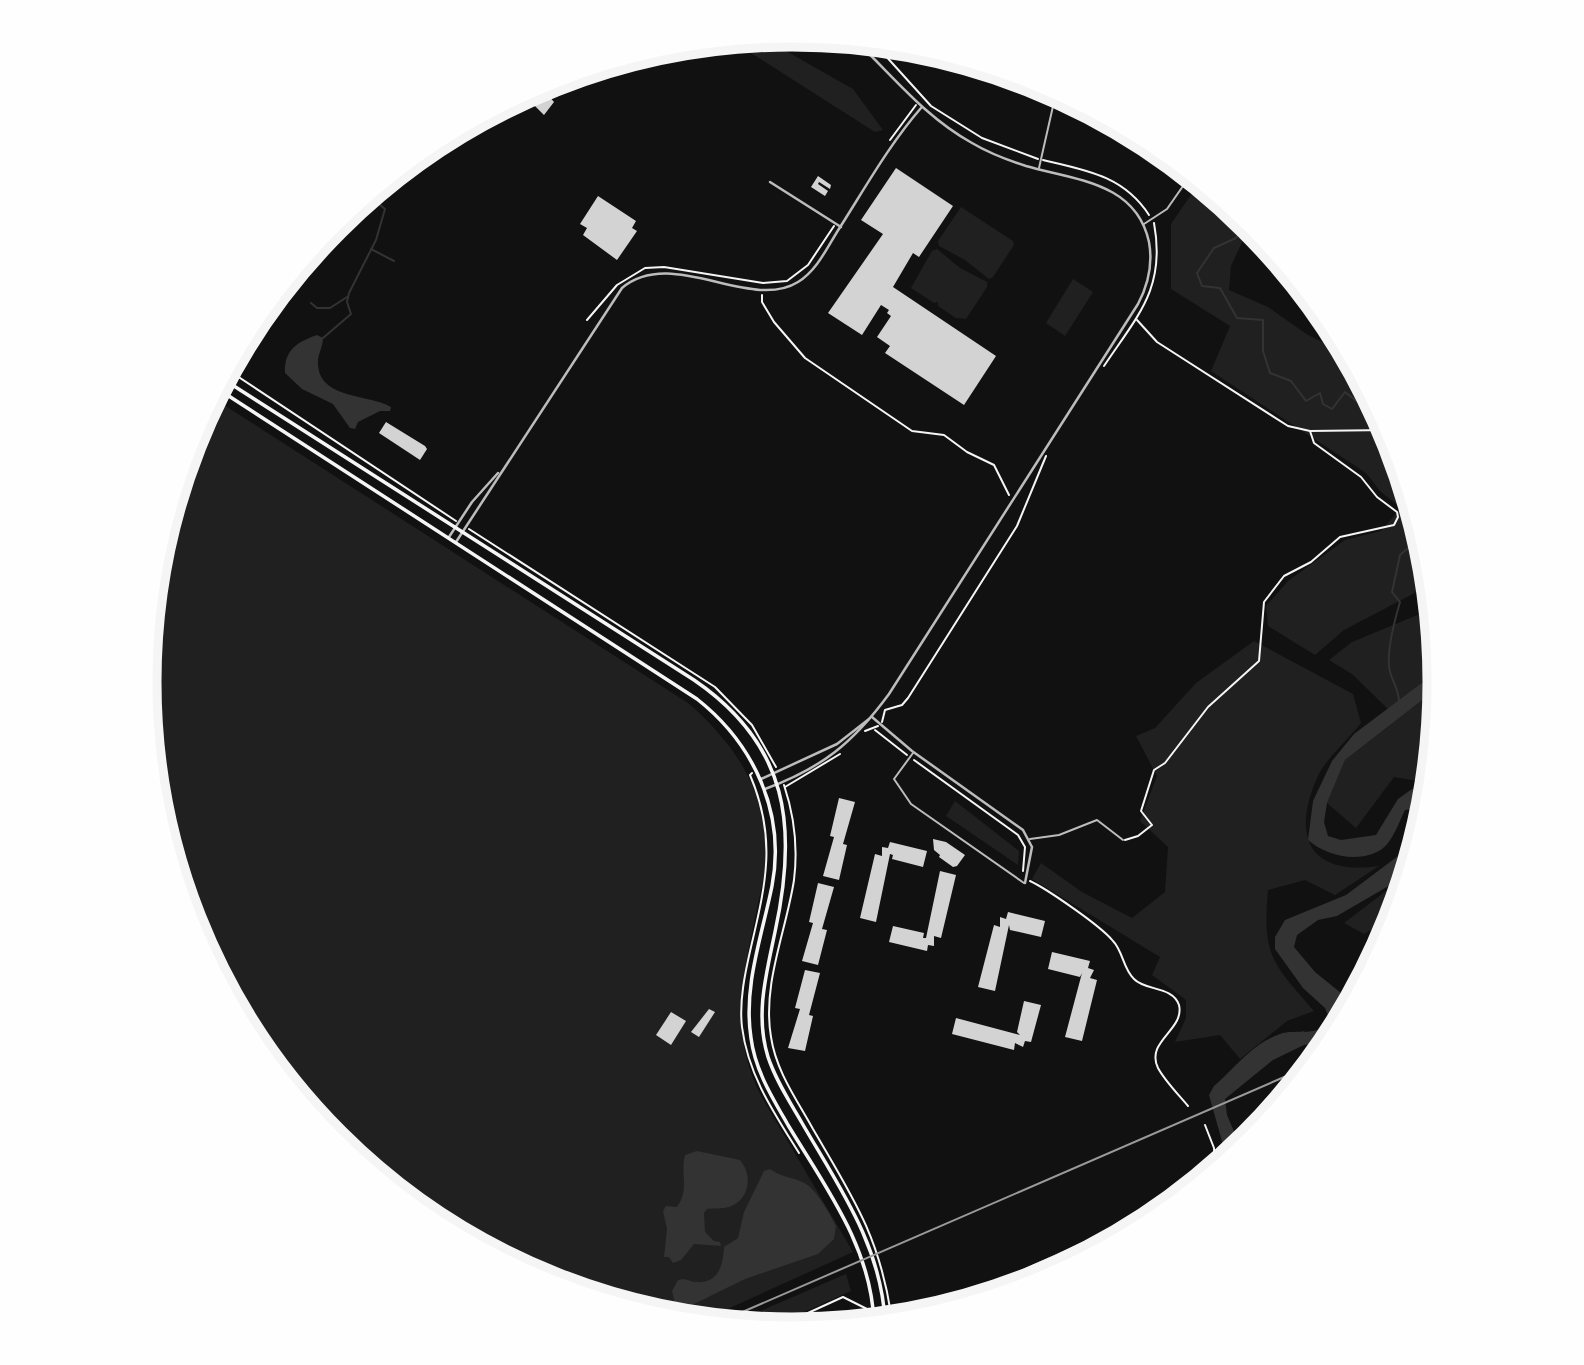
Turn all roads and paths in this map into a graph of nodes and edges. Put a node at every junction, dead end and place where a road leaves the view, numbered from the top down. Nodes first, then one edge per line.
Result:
1 (867, 52) edge
2 (917, 104) junction
3 (1054, 104) edge
4 (921, 107) junction
5 (885, 148) dead end
6 (1039, 169) junction
7 (770, 182) dead end
8 (1185, 184) edge
9 (836, 223) junction
10 (1143, 224) junction
11 (841, 227) junction
12 (763, 283) junction
13 (763, 289) junction
14 (587, 320) dead end
15 (237, 375) edge
16 (1097, 376) dead end
17 (231, 384) edge
18 (226, 394) edge
19 (1375, 430) edge
20 (1310, 431) junction
21 (1048, 453) dead end
22 (500, 471) junction
23 (1013, 498) junction
24 (453, 519) dead end
25 (455, 528) junction
26 (462, 532) junction
27 (449, 538) junction
28 (456, 542) junction
29 (872, 717) junction
30 (879, 724) junction
31 (914, 752) junction
32 (910, 757) junction
33 (757, 771) junction
34 (773, 774) junction
35 (761, 779) junction
36 (778, 784) junction
37 (784, 787) dead end
38 (765, 789) junction
39 (1029, 839) junction
40 (1123, 840) joint
41 (1026, 876) junction
42 (1025, 883) joint
43 (1188, 1106) dead end
44 (1205, 1125) dead end
45 (1214, 1157) edge
46 (803, 1159) dead end
47 (1118, 1228) edge
48 (987, 1287) edge
49 (891, 1310) edge
50 (874, 1311) joint
51 (883, 1311) edge
52 (798, 1318) edge

1 - 2 street
2 - 4 street
2 - 5 path
3 - 6 lane
4 - 6 street
4 - 11 street
6 - 10 street
7 - 9 street
8 - 10 lane
9 - 11 street
9 - 12 path
10 - 23 street
11 - 13 street
12 - 13 path
12 - 14 path
13 - 22 street
13 - 23 path
15 - 24 path
16 - 20 path
17 - 25 main road
18 - 27 main road
19 - 20 path
20 - 40 path
21 - 30 path
22 - 25 street
22 - 26 street
23 - 29 street
25 - 26 main road
25 - 27 street
26 - 28 street
26 - 34 main road
27 - 28 main road
28 - 33 main road
29 - 30 street
29 - 34 street
29 - 36 street
30 - 31 street
30 - 32 path
31 - 32 lane
31 - 39 street
32 - 41 path
32 - 42 lane
33 - 35 main road
33 - 46 path
34 - 35 street
34 - 36 main road
35 - 38 main road
36 - 38 street
36 - 51 main road
37 - 49 path
38 - 50 main road
39 - 40 lane
39 - 41 street
41 - 42 street
41 - 43 path
44 - 45 path
47 - 48 street
50 - 52 path

